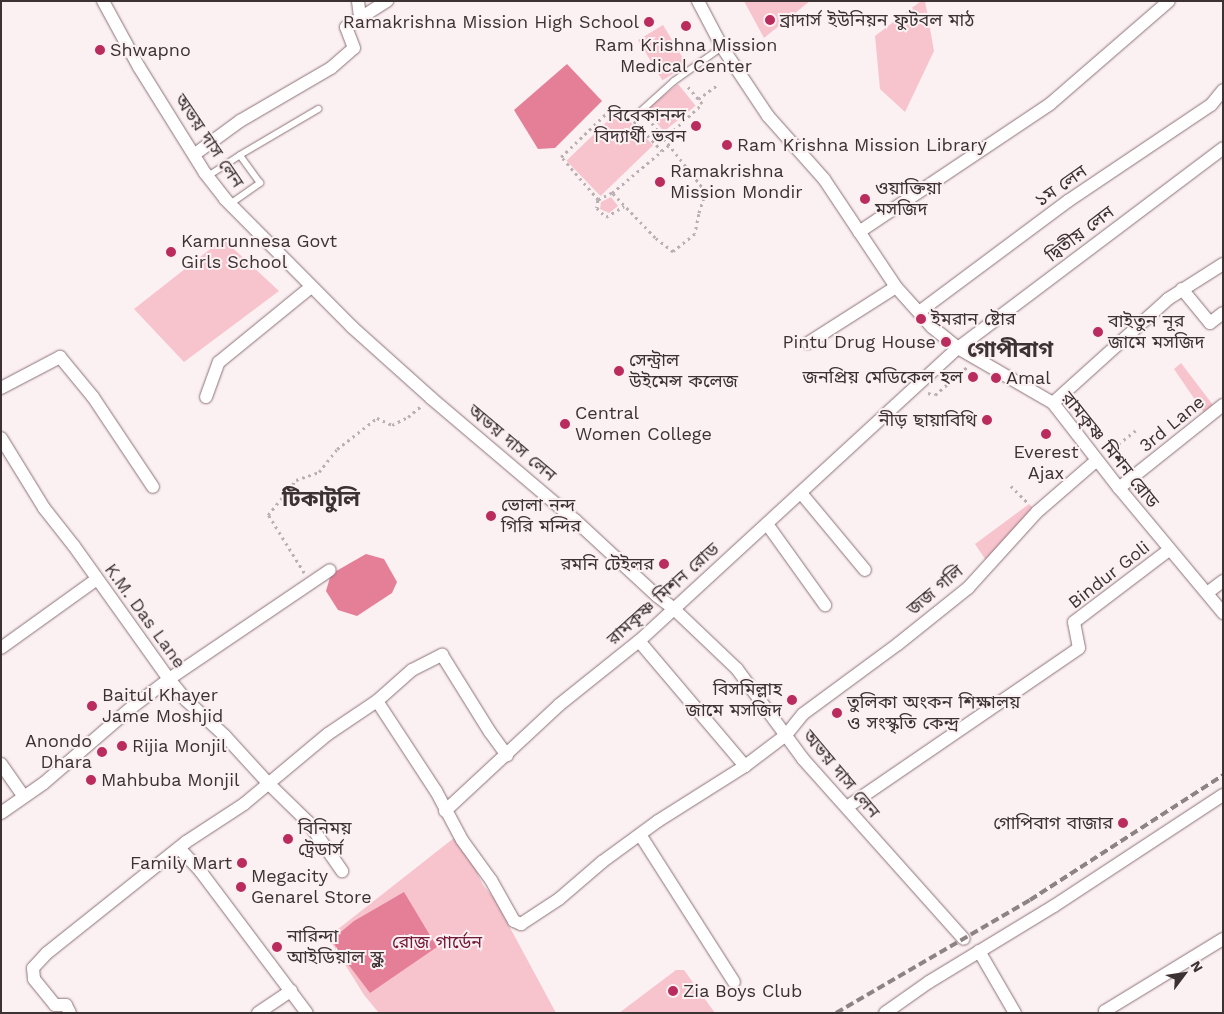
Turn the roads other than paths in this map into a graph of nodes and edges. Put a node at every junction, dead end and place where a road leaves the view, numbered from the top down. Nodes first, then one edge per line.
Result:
1 (358, 1) edge
2 (387, 1) edge
3 (698, 1) edge
4 (1169, 1) edge
5 (107, 2) edge
6 (360, 18) junction
7 (722, 47) junction
8 (1223, 90) edge
9 (318, 110) dead end
10 (642, 110) road end
11 (1223, 148) edge
12 (194, 154) junction
13 (240, 155) junction
14 (208, 176) junction
15 (230, 204) junction
16 (859, 232) junction
17 (1223, 264) edge
18 (896, 286) junction
19 (311, 287) junction
20 (1182, 289) junction
21 (919, 312) junction
22 (1223, 314) edge
23 (808, 343) dead end
24 (958, 348) junction
25 (1, 388) edge
26 (914, 390) joint
27 (206, 397) dead end
28 (1053, 403) junction
29 (1223, 405) edge
30 (1, 438) edge
31 (1097, 460) junction
32 (153, 487) dead end
33 (1119, 488) junction
34 (801, 493) junction
35 (767, 524) junction
36 (1169, 550) junction
37 (330, 570) dead end
38 (865, 570) dead end
39 (98, 579) junction
40 (1223, 581) edge
41 (1207, 593) junction
42 (825, 605) dead end
43 (674, 608) junction
44 (1223, 613) edge
45 (639, 641) junction
46 (1, 648) edge
47 (169, 679) junction
48 (377, 701) junction
49 (786, 735) junction
50 (507, 754) junction
51 (1, 764) edge
52 (745, 766) junction
53 (268, 783) junction
54 (1223, 795) edge
55 (24, 797) junction
56 (847, 807) junction
57 (445, 811) junction
58 (1, 813) edge
59 (641, 836) junction
60 (179, 848) junction
61 (342, 871) dead end
62 (964, 939) dead end
63 (1223, 939) edge
64 (979, 951) junction
65 (734, 982) dead end
66 (291, 991) junction
67 (70, 1013) edge
68 (258, 1013) edge
69 (307, 1013) edge
70 (885, 1013) edge
71 (1015, 1013) edge
72 (1106, 1013) edge

1 - 6 street
2 - 6 street
3 - 7 street, রামকৃষ্ণ মিশন রোড
4 - 16 street
5 - 12 street, অভয় দাস লেন
6 - 12 street
7 - 10 lane
7 - 16 street, রামকৃষ্ণ মিশন রোড
8 - 21 street, ১ম লেন
9 - 13 lane
11 - 24 street, দ্বিতীয় লেন
12 - 14 street, অভয় দাস লেন
13 - 14 lane
13 - 15 lane
14 - 15 street, অভয় দাস লেন
15 - 19 street, অভয় দাস লেন
16 - 18 street, রামকৃষ্ণ মিশন রোড
17 - 20 street
18 - 21 street, রামকৃষ্ণ মিশন রোড
18 - 23 street
19 - 27 street
19 - 43 street, অভয় দাস লেন
20 - 22 street
20 - 28 street
21 - 24 street, রামকৃষ্ণ মিশন রোড
24 - 26 street, দ্বিতীয় লেন
24 - 28 street, রামকৃষ্ণ মিশন রোড
25 - 32 street
26 - 34 street, রামকৃষ্ণ মিশন রোড
28 - 31 street, রামকৃষ্ণ মিশন রোড
29 - 33 street, 3rd Lane
30 - 39 street, K.M. Das Lane
31 - 33 street, রামকৃষ্ণ মিশন রোড
31 - 49 street, জজ গলি
33 - 36 street, রামকৃষ্ণ মিশন রোড
34 - 35 street, রামকৃষ্ণ মিশন রোড
34 - 38 street
35 - 42 street
35 - 43 street, রামকৃষ্ণ মিশন রোড
36 - 41 street, রামকৃষ্ণ মিশন রোড
36 - 56 street, Bindur Goli
37 - 47 street
39 - 46 street
39 - 47 street, K.M. Das Lane
40 - 41 street
41 - 44 street, রামকৃষ্ণ মিশন রোড
43 - 45 street, রামকৃষ্ণ মিশন রোড
43 - 49 street, অভয় দাস লেন
45 - 50 street, রামকৃষ্ণ মিশন রোড
45 - 52 street
47 - 53 street, K.M. Das Lane
47 - 55 street
48 - 50 street
48 - 53 street
48 - 57 street
49 - 52 street, জজ গলি
49 - 56 street, অভয় দাস লেন
50 - 57 street, রামকৃষ্ণ মিশন রোড
51 - 55 street
52 - 59 street, জজ গলি
53 - 60 street
53 - 61 street, K.M. Das Lane
54 - 64 street
55 - 58 street
56 - 62 street, অভয় দাস লেন
57 - 59 street, জজ গলি
59 - 65 street
60 - 66 street
60 - 67 street
63 - 72 street
64 - 70 street
64 - 71 street
66 - 68 street
66 - 69 street

